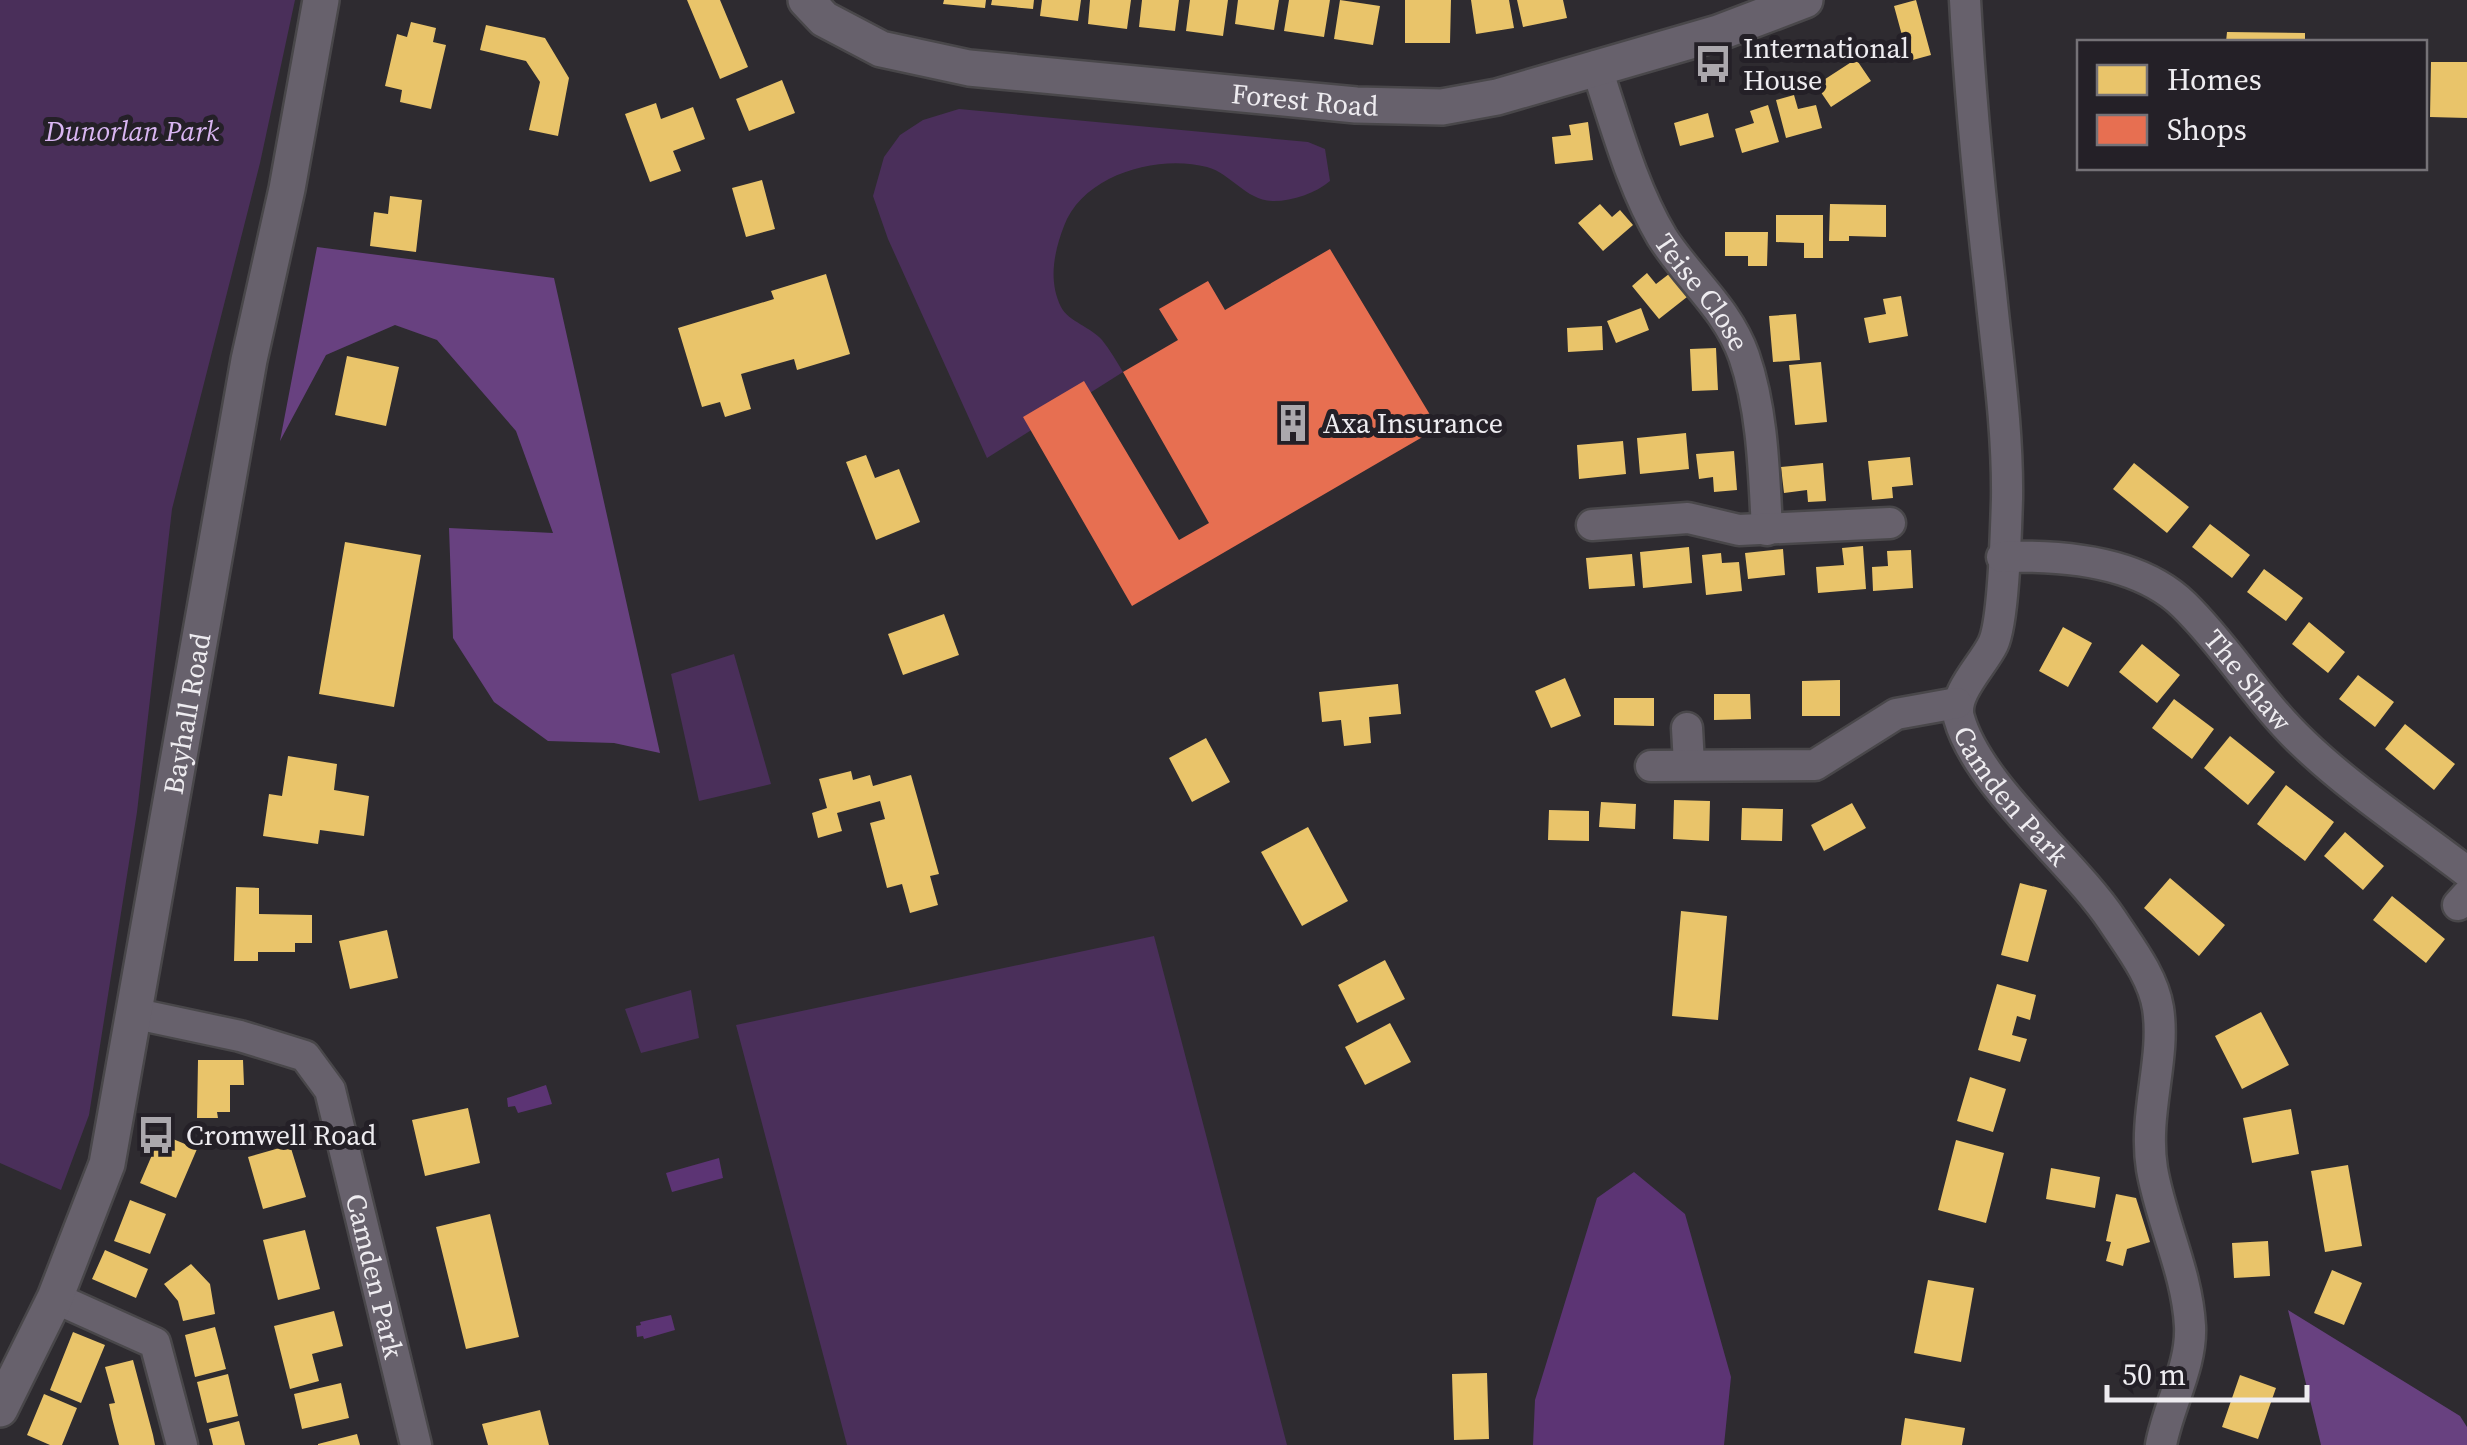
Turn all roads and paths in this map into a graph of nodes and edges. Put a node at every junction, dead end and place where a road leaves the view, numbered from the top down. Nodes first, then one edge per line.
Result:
1 (321, 0) edge
2 (806, 0) edge
3 (1805, 0) edge
4 (1965, 0) edge
5 (1767, 6) edge
6 (1596, 66) junction
7 (1890, 523) dead end
8 (1592, 525) dead end
9 (1767, 530) junction
10 (2002, 557) junction
11 (1957, 703) junction
12 (1687, 728) dead end
13 (1689, 764) junction
14 (1650, 766) dead end
15 (2467, 872) edge
16 (132, 1013) junction
17 (55, 1298) junction
18 (0, 1409) edge
19 (182, 1445) edge
20 (416, 1445) edge
21 (2162, 1445) edge

1 - 16 street, Bayhall Road
2 - 6 street, Forest Road
3 - 5 street, Forest Road
4 - 10 street, Camden Park
5 - 6 street, Forest Road
6 - 9 street, Teise Close
7 - 9 street
8 - 9 street
10 - 11 street, Camden Park
10 - 15 street, The Shaw
11 - 13 street
11 - 21 street, Camden Park
12 - 13 street
13 - 14 street
16 - 17 street, Bayhall Road
16 - 20 street, Camden Park
17 - 18 street, Bayhall Road
17 - 19 street

